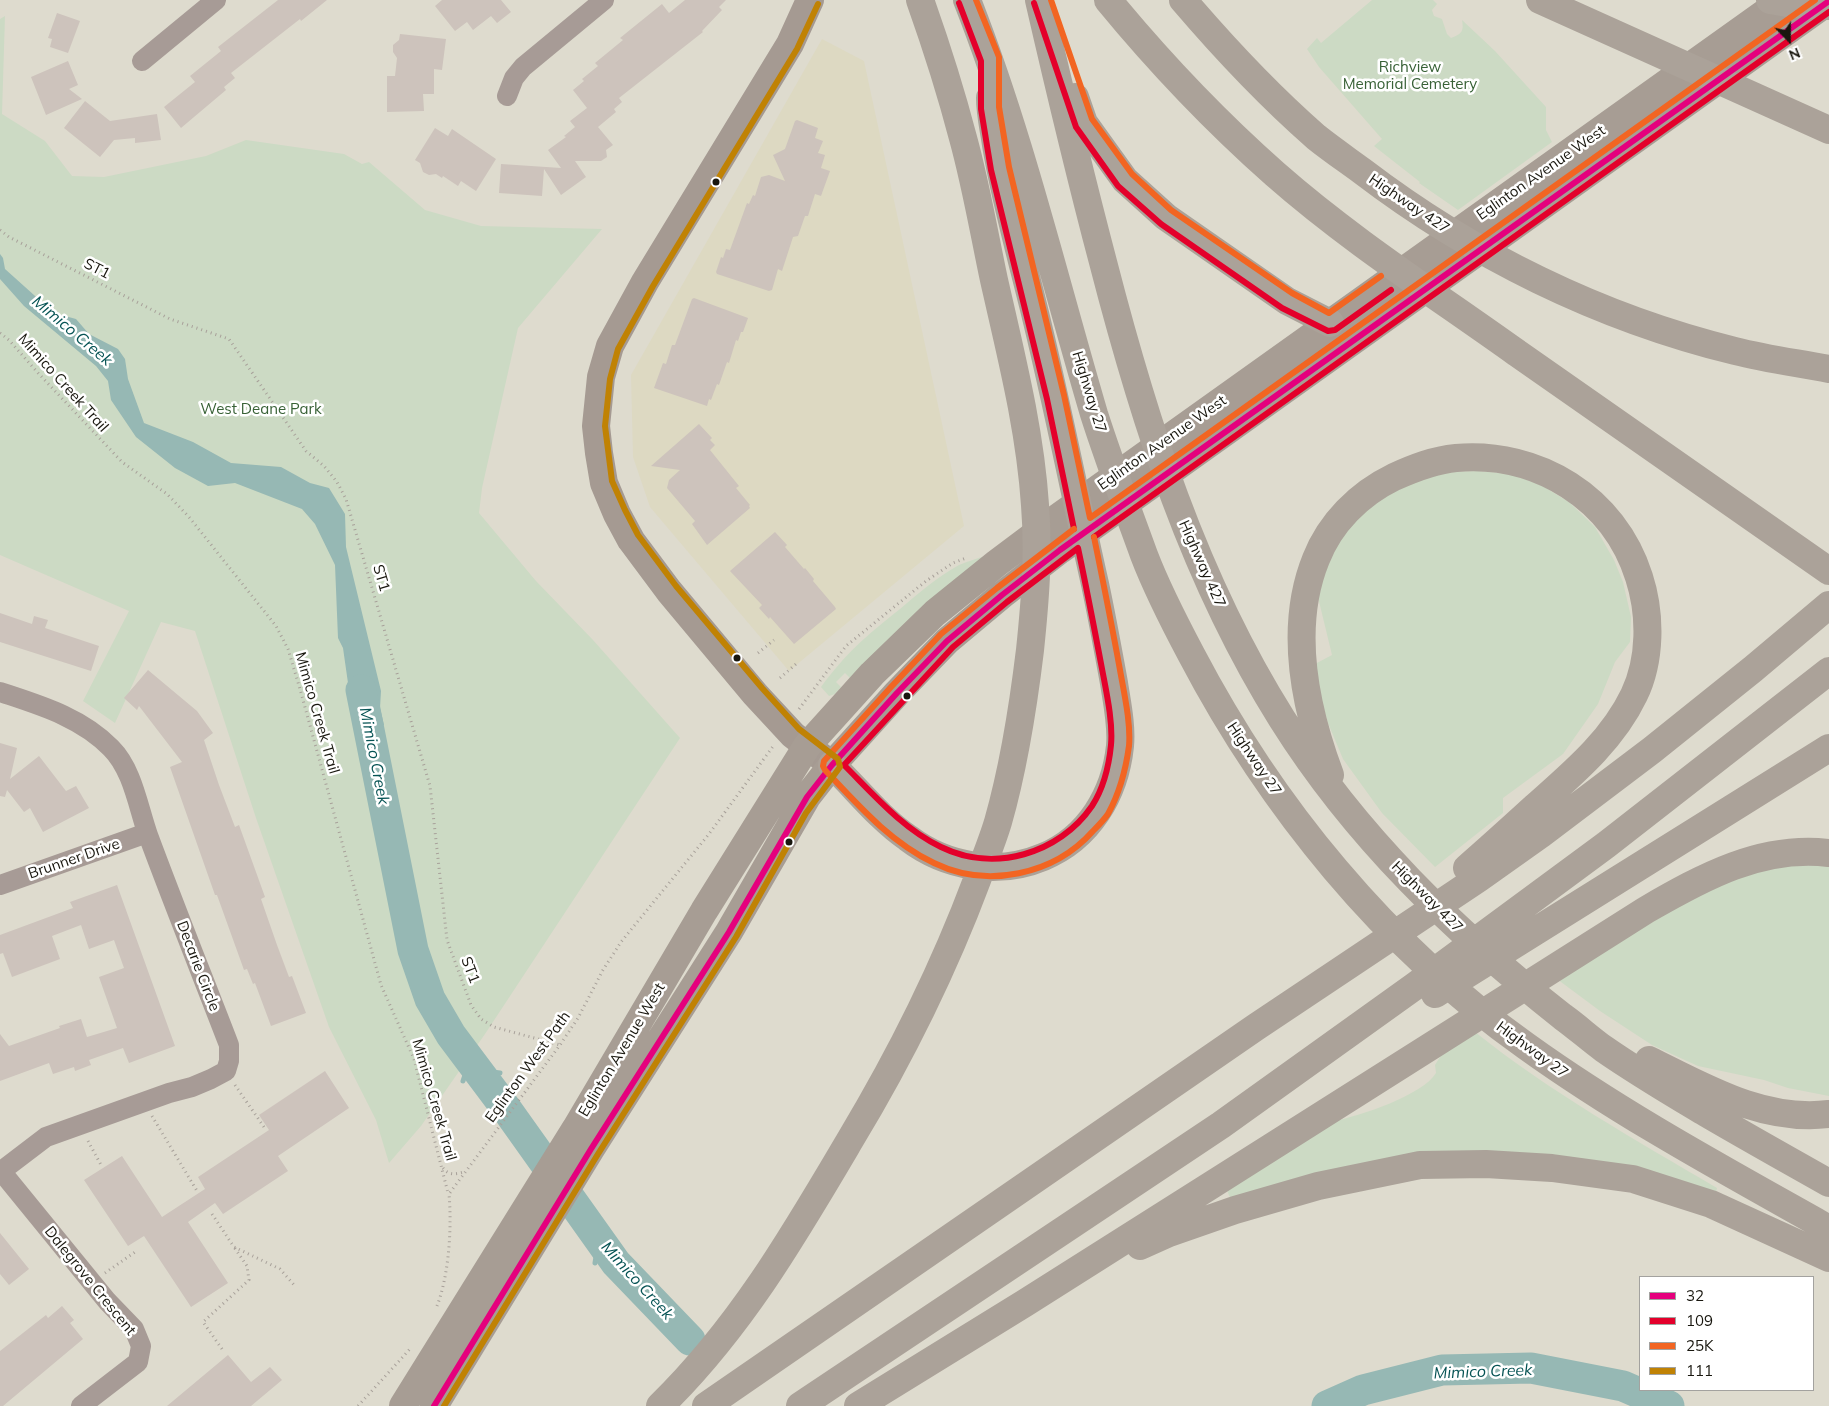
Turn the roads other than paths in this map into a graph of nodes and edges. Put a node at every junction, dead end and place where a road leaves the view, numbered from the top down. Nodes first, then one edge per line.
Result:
1 (216, 0) edge
2 (604, 0) edge
3 (810, 0) edge
4 (920, 0) edge
5 (967, 0) edge
6 (1040, 0) edge
7 (1108, 0) edge
8 (1183, 0) edge
9 (1540, 0) edge
10 (1770, 0) edge
11 (1783, 0) edge
12 (1829, 1) edge
13 (1829, 6) edge
14 (990, 59) junction
15 (142, 61) dead end
16 (507, 96) dead end
17 (1829, 130) edge
18 (1330, 323) junction
19 (1829, 369) edge
20 (1829, 571) edge
21 (1829, 605) edge
22 (1829, 671) edge
23 (0, 692) edge
24 (807, 746) junction
25 (1829, 748) edge
26 (832, 765) junction
27 (1345, 808) junction
28 (148, 833) junction
29 (1829, 853) edge
30 (0, 884) edge
31 (1374, 948) junction
32 (1564, 1017) junction
33 (1829, 1114) edge
34 (1221, 1124) junction
35 (583, 1138) junction
36 (0, 1172) edge
37 (1829, 1183) edge
38 (529, 1226) junction
39 (1829, 1229) edge
40 (1829, 1258) edge
41 (1025, 1303) junction
42 (81, 1406) edge
43 (403, 1406) edge
44 (434, 1406) edge
45 (660, 1406) edge
46 (706, 1406) edge
47 (800, 1406) edge
48 (858, 1406) edge

1 - 15 street
2 - 16 street
3 - 24 main road
4 - 45 highway
5 - 14 highway, Highway 27
6 - 18 highway
6 - 27 highway, Highway 427
7 - 20 highway
8 - 19 highway, Highway 427
9 - 17 highway
10 - 13 highway
11 - 18 main road, Eglinton Avenue West
12 - 26 main road, Eglinton Avenue West
14 - 26 highway
14 - 39 highway, Highway 27
18 - 24 main road, Eglinton Avenue West
21 - 31 highway
22 - 34 highway
23 - 28 street, Decarie Circle
24 - 26 main road
24 - 35 main road, Eglinton Avenue West
25 - 34 highway
26 - 35 main road, Eglinton Avenue West
27 - 31 highway
27 - 32 highway, Highway 427
28 - 30 street, Brunner Drive
28 - 36 street, Decarie Circle
29 - 41 highway
31 - 46 highway
32 - 33 highway
32 - 37 highway
34 - 47 highway
35 - 38 main road, Eglinton Avenue West
36 - 42 street, Dalegrove Crescent
38 - 43 main road, Eglinton Avenue West
38 - 44 main road, Eglinton Avenue West
40 - 41 highway
41 - 48 highway

